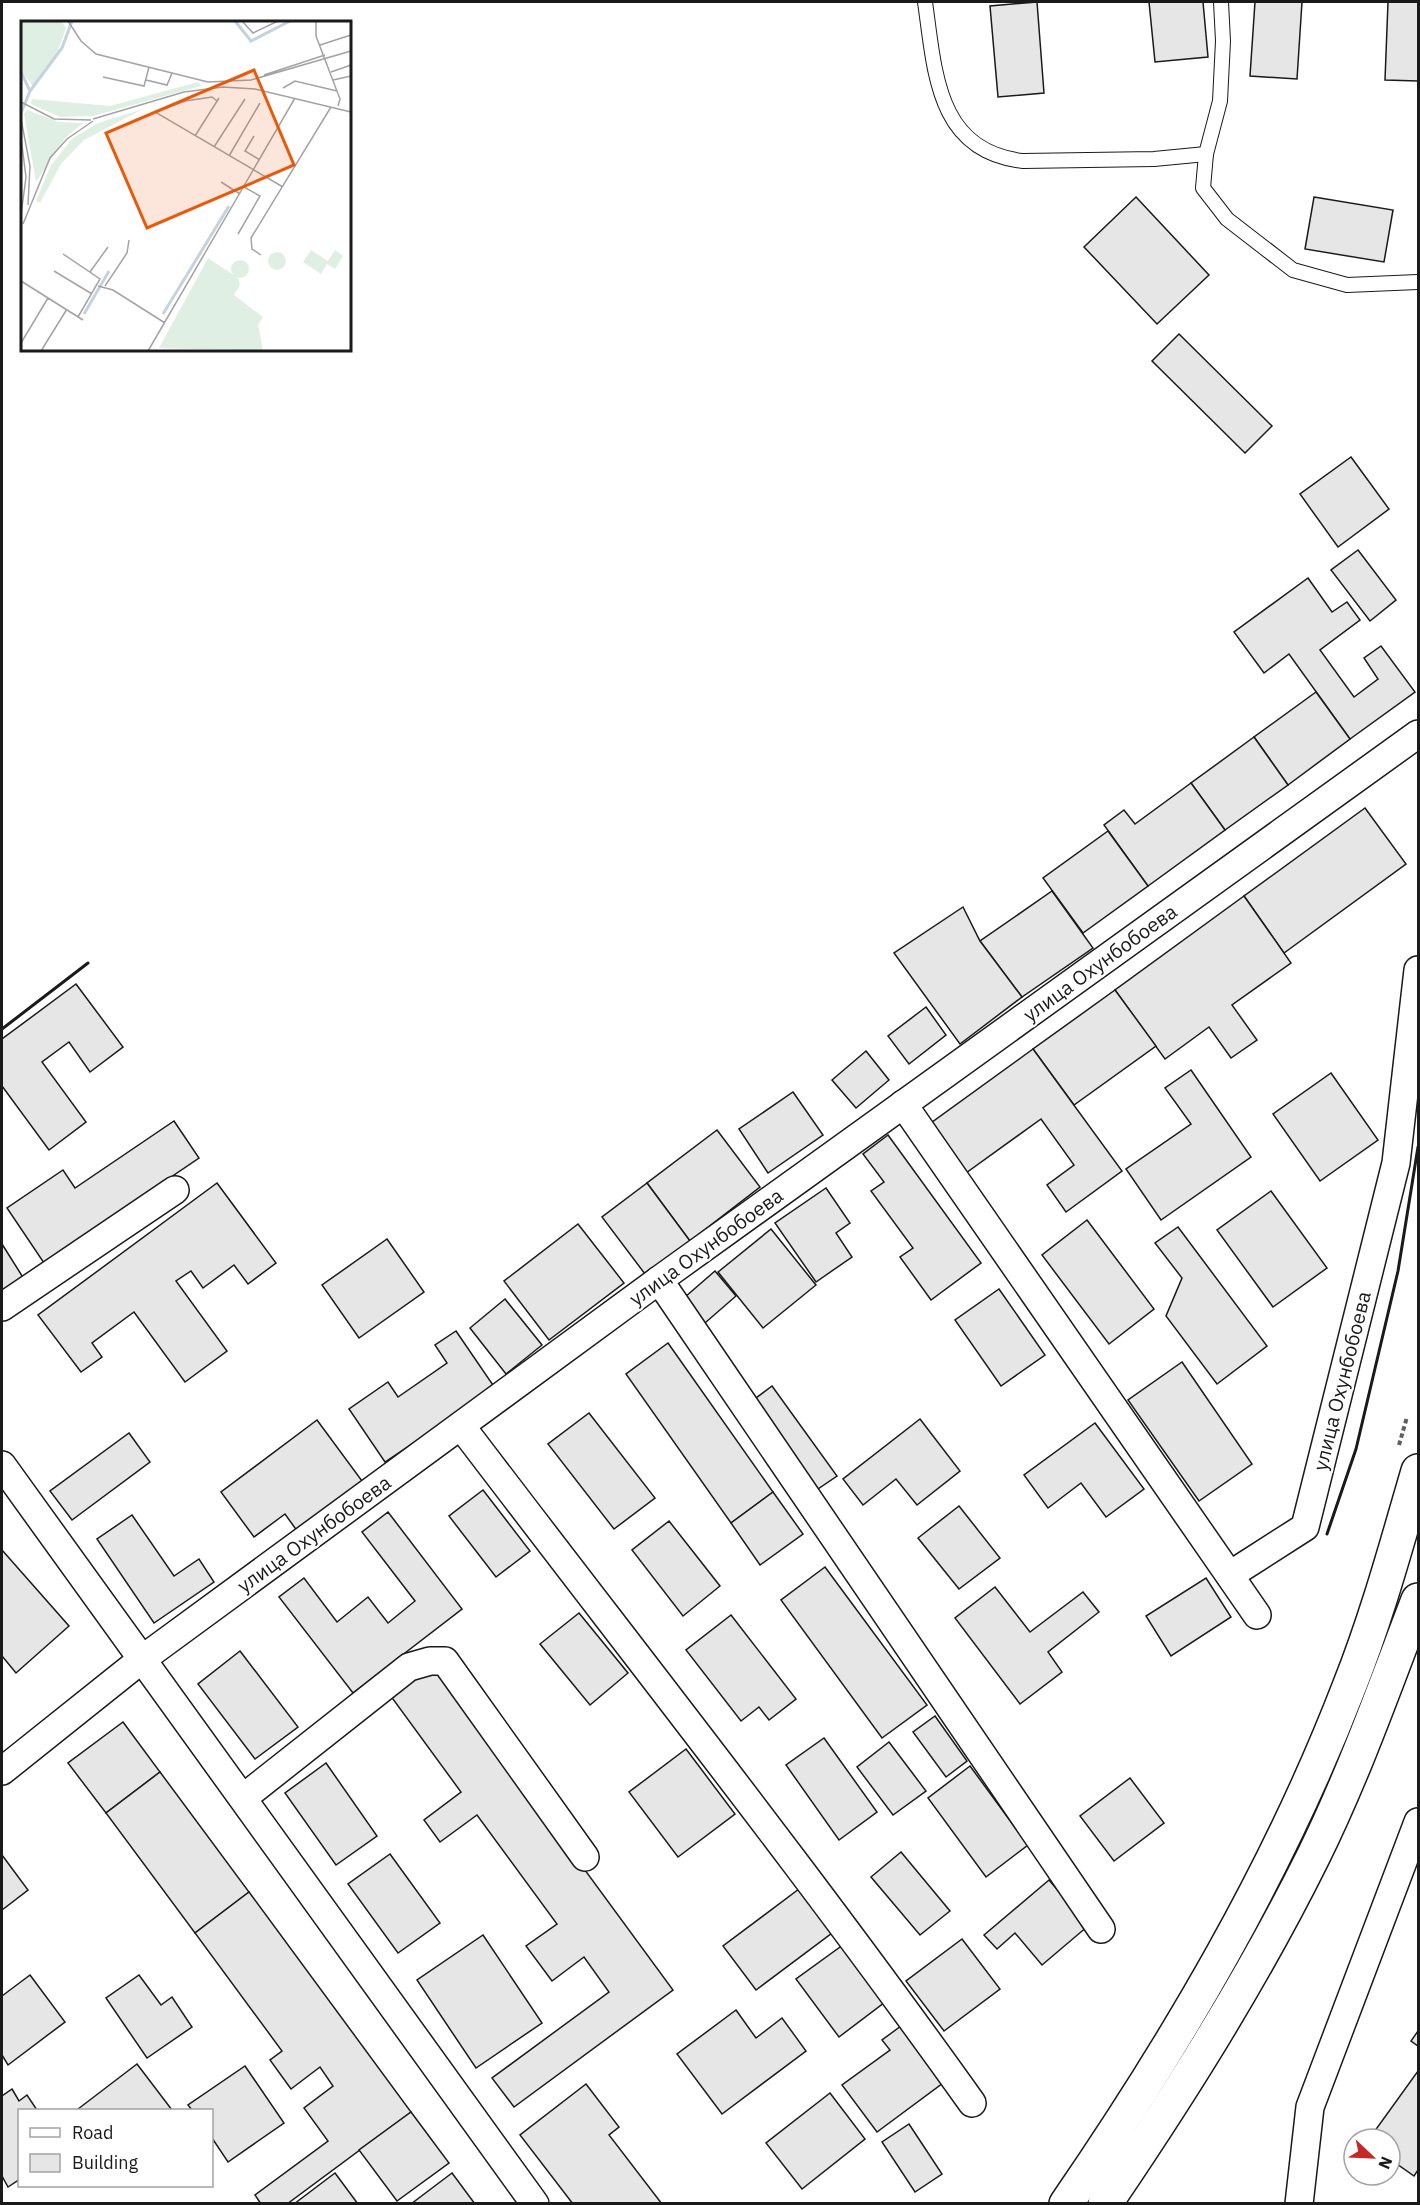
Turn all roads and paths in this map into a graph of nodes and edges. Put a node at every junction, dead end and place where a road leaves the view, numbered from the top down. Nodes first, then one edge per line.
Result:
1 (926, 2) edge
2 (1221, 2) edge
3 (1206, 154) junction
4 (1419, 282) edge
5 (1419, 734) edge
6 (1419, 970) edge
7 (903, 1104) junction
8 (175, 1190) dead end
9 (659, 1280) junction
10 (2, 1307) edge
11 (1407, 1417) dead end
12 (461, 1426) junction
13 (1408, 1461) edge
14 (2, 1465) edge
15 (1419, 1546) edge
16 (1388, 1573) junction
17 (1230, 1575) junction
18 (1419, 1600) edge
19 (1257, 1615) dead end
20 (141, 1660) junction
21 (2, 1771) edge
22 (243, 1798) junction
23 (1417, 1832) edge
24 (585, 1857) dead end
25 (1101, 1929) dead end
26 (972, 2103) dead end
27 (535, 2204) edge
28 (1066, 2204) edge
29 (1105, 2204) edge
30 (1299, 2204) edge

1 - 3 lane
2 - 3 lane
3 - 4 lane
5 - 7 street, улица Охунбобоева
6 - 17 street, улица Охунбобоева
7 - 9 street, улица Охунбобоева
7 - 17 street
8 - 10 street
9 - 12 street, улица Охунбобоева
9 - 25 street
11 - 13 path
12 - 20 street, улица Охунбобоева
12 - 26 street
13 - 16 main road
14 - 20 street
15 - 16 main road
16 - 28 main road
17 - 19 street
18 - 29 main road
20 - 21 street, улица Охунбобоева
20 - 22 street
22 - 24 street
22 - 27 street
23 - 30 street

